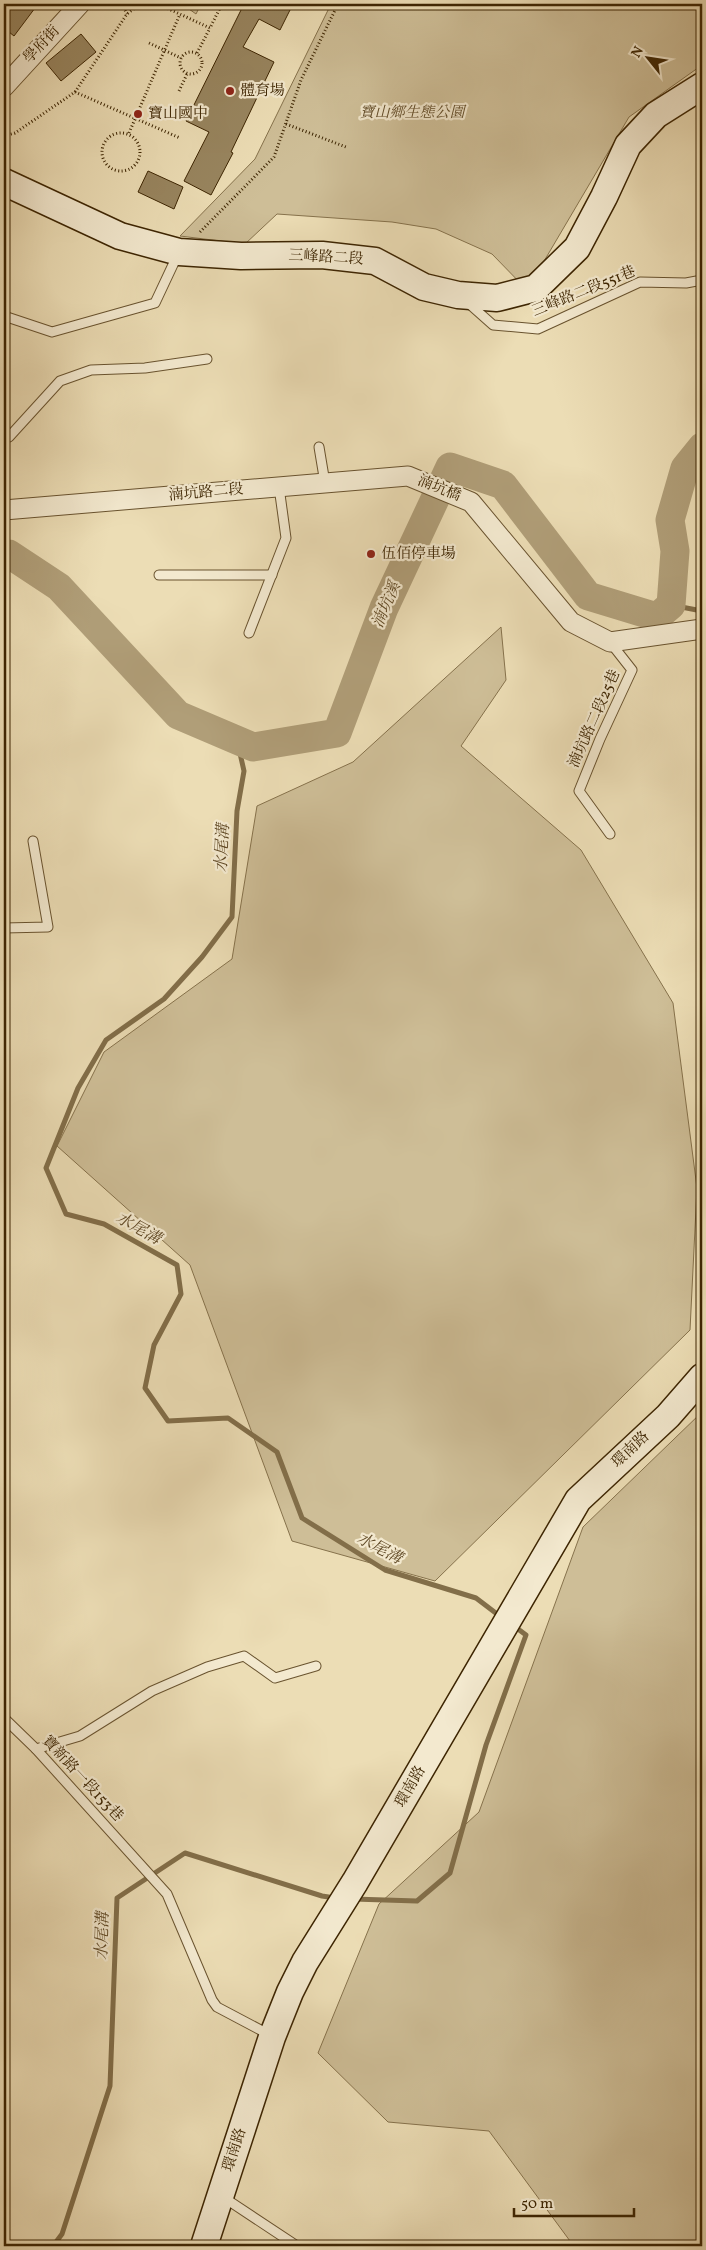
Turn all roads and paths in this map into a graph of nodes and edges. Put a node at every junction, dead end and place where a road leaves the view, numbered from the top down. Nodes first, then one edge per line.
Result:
1 (80, 4) edge
2 (122, 4) edge
3 (140, 4) edge
4 (158, 4) edge
5 (222, 4) edge
6 (338, 4) edge
7 (127, 14) junction
8 (180, 14) junction
9 (210, 28) junction
10 (149, 43) dead end
11 (164, 50) junction
12 (197, 53) junction
13 (181, 58) junction
14 (188, 74) junction
15 (702, 86) edge
16 (4, 87) edge
17 (179, 91) dead end
18 (75, 92) junction
19 (134, 118) junction
20 (286, 124) junction
21 (129, 133) junction
22 (4, 136) edge
23 (180, 138) dead end
24 (346, 147) dead end
25 (5, 182) edge
26 (179, 252) junction
27 (702, 280) edge
28 (458, 295) junction
29 (4, 316) edge
30 (208, 359) dead end
31 (4, 438) edge
32 (320, 447) dead end
33 (408, 476) joint
34 (325, 483) junction
35 (279, 487) junction
36 (4, 510) edge
37 (159, 575) dead end
38 (272, 575) junction
39 (702, 629) edge
40 (249, 633) dead end
41 (610, 642) junction
42 (610, 834) dead end
43 (33, 841) dead end
44 (4, 928) edge
45 (702, 1377) edge
46 (316, 1666) dead end
47 (4, 1718) edge
48 (36, 1749) junction
49 (272, 2037) junction
50 (220, 2195) junction
51 (204, 2246) edge
52 (297, 2246) edge

1 - 16 street, 學府街
2 - 7 path
3 - 7 path
4 - 8 path
5 - 9 path
6 - 20 path
7 - 18 path
8 - 9 path
8 - 11 path
9 - 12 path
10 - 11 path
11 - 13 path
11 - 19 path
12 - 13 path
12 - 14 path
13 - 14 path
14 - 17 path
15 - 28 street, 三峰路二段
18 - 19 path
18 - 22 path
19 - 21 path
19 - 23 path
20 - 24 path
20 - 26 path
21 - 21 path
25 - 26 street, 三峰路二段
26 - 28 street, 三峰路二段
26 - 29 lane
27 - 28 lane, 三峰路二段551巷
30 - 31 lane
32 - 34 lane
33 - 34 street, 湳坑路二段
33 - 41 street, 湳坑橋
34 - 35 street, 湳坑路二段
35 - 36 street, 湳坑路二段
35 - 38 lane
37 - 38 lane
38 - 40 lane
39 - 41 street
41 - 42 lane, 湳坑路二段25巷
43 - 44 lane
45 - 49 street, 環南路
46 - 48 lane
47 - 48 lane, 寶新路一段153巷
48 - 49 lane, 寶新路一段153巷
49 - 50 street, 環南路
50 - 51 street, 環南路
50 - 52 lane

